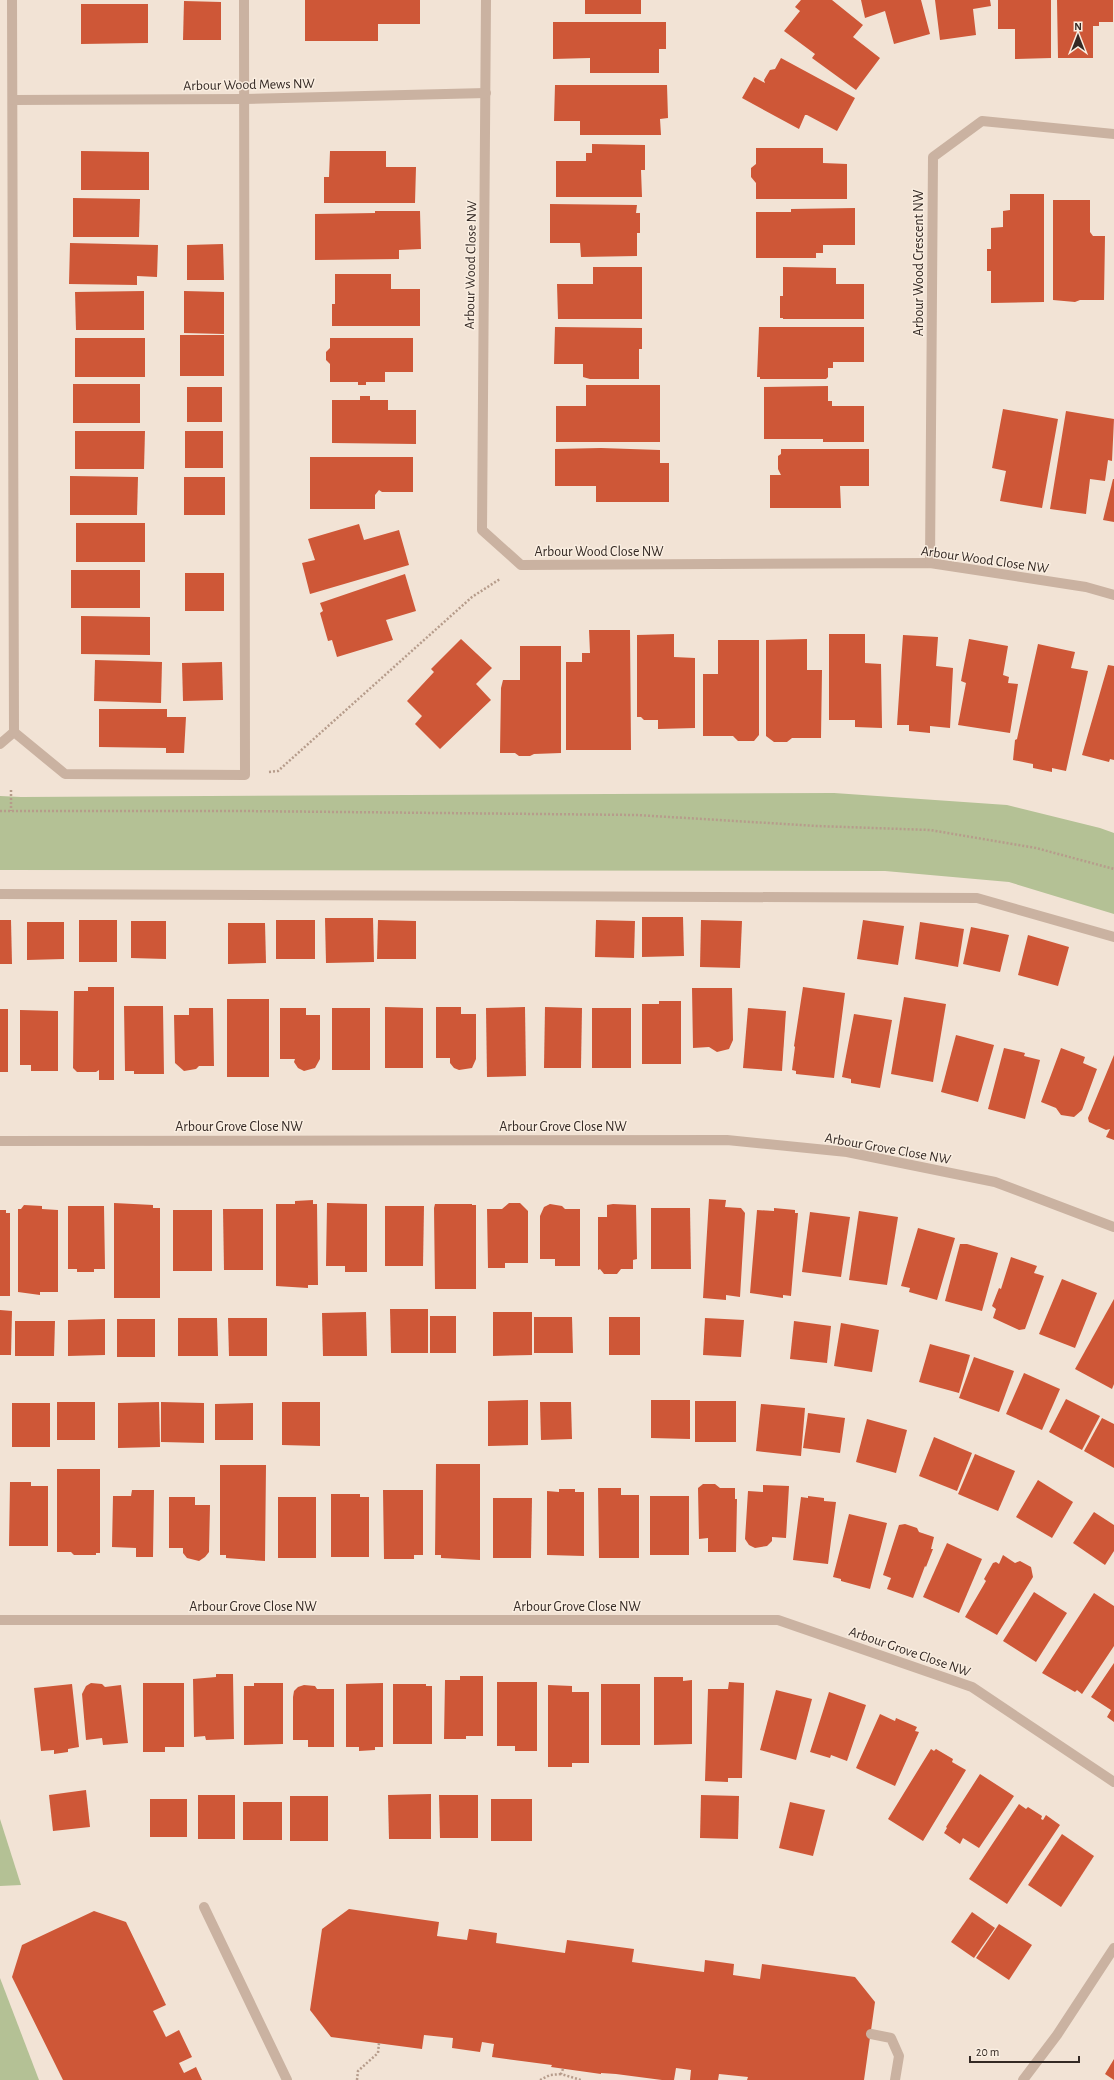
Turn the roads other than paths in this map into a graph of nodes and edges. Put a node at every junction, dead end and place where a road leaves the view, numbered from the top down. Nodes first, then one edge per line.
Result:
1 (12, 0) edge
2 (244, 0) edge
3 (486, 0) edge
4 (486, 94) junction
5 (244, 99) junction
6 (13, 100) junction
7 (1114, 134) edge
8 (930, 563) junction
9 (1114, 595) edge
10 (14, 732) junction
11 (0, 744) edge
12 (0, 894) edge
13 (1114, 936) edge
14 (0, 1141) edge
15 (1114, 1227) edge
16 (0, 1620) edge
17 (1114, 1782) edge
18 (204, 1907) dead end
19 (1114, 1948) edge
20 (870, 2034) dead end
21 (287, 2080) edge
22 (895, 2080) edge
23 (1023, 2080) edge

1 - 6 street
2 - 5 street
3 - 4 street, Arbour Wood Close NW
4 - 5 street, Arbour Wood Mews NW
4 - 8 street, Arbour Wood Close NW
5 - 6 street, Arbour Wood Mews NW
5 - 10 street
6 - 10 street
7 - 8 street, Arbour Wood Crescent NW
8 - 9 street, Arbour Wood Close NW
10 - 11 street
12 - 13 street
14 - 15 street, Arbour Grove Close NW
16 - 17 street, Arbour Grove Close NW
18 - 21 street
19 - 23 street
20 - 22 street

